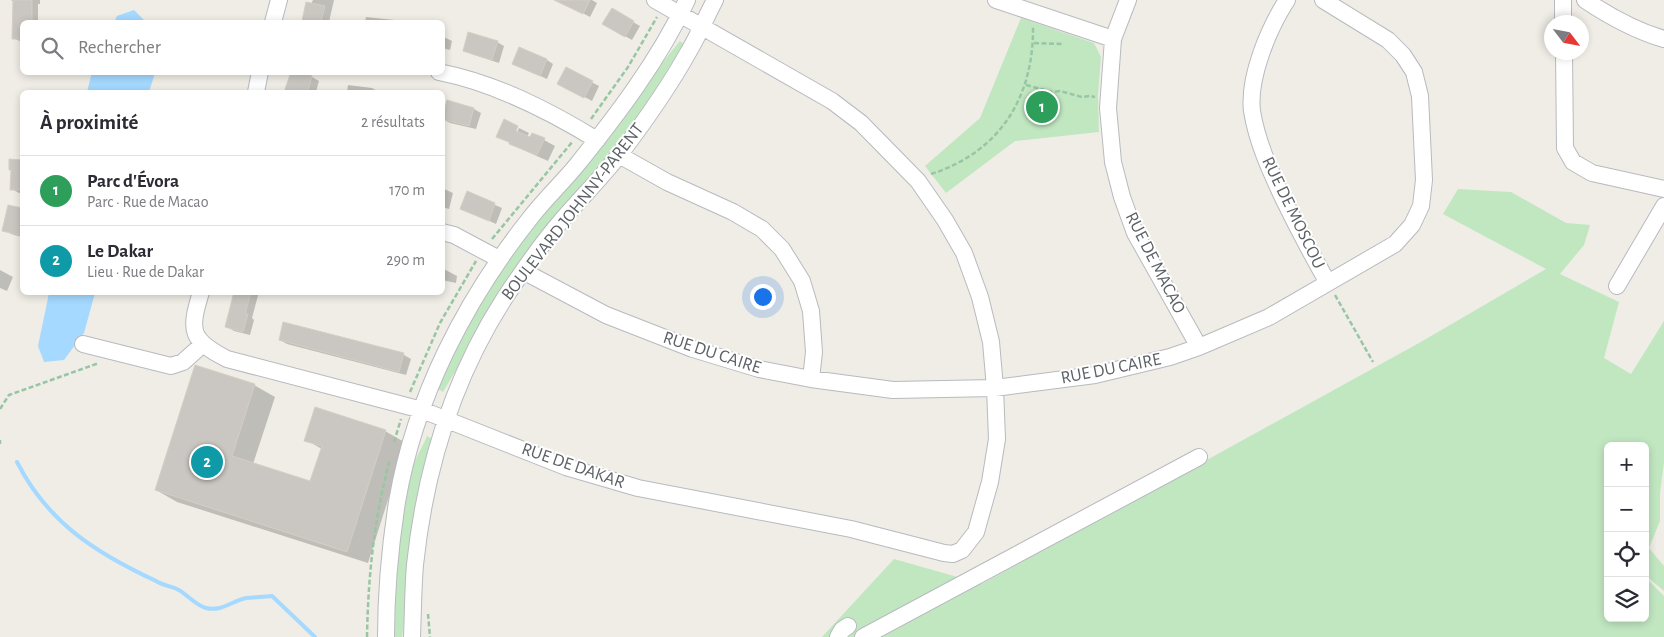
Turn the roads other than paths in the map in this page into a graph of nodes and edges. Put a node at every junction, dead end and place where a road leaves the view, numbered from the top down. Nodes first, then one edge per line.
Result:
1 (279, 0) edge
2 (655, 0) edge
3 (715, 0) edge
4 (996, 0) edge
5 (1128, 0) edge
6 (1287, 0) edge
7 (1323, 0) edge
8 (1563, 0) edge
9 (1585, 0) edge
10 (683, 7) edge
11 (1563, 15) edge
12 (274, 20) edge
13 (701, 26) junction
14 (1113, 39) junction
15 (1664, 39) edge
16 (1564, 60) edge
17 (445, 74) edge
18 (259, 75) edge
19 (256, 90) edge
20 (597, 140) junction
21 (619, 155) junction
22 (1664, 189) edge
23 (1664, 206) edge
24 (445, 233) edge
25 (499, 259) junction
26 (523, 271) junction
27 (1328, 283) junction
28 (1618, 286) dead end
29 (200, 295) edge
30 (200, 341) junction
31 (83, 344) dead end
32 (1199, 347) junction
33 (810, 378) junction
34 (996, 388) junction
35 (422, 410) junction
36 (445, 419) junction
37 (1199, 457) dead end
38 (386, 637) edge
39 (412, 637) edge
40 (863, 637) edge

1 - 12 street
2 - 10 street
3 - 13 street, BOULEVARD JOHNNY-PARENT
4 - 14 street
5 - 14 street, RUE DE MACAO
6 - 27 street, RUE DE MOSCOU
7 - 27 street, RUE DU CAIRE
8 - 11 street
9 - 15 street
10 - 13 street
10 - 20 street, BOULEVARD JOHNNY-PARENT
13 - 21 street, BOULEVARD JOHNNY-PARENT
13 - 34 street
14 - 32 street, RUE DE MACAO
16 - 22 street
17 - 20 street
18 - 19 street
20 - 25 street, BOULEVARD JOHNNY-PARENT
21 - 26 street, BOULEVARD JOHNNY-PARENT
21 - 33 street
23 - 28 street
24 - 25 street
25 - 35 street, BOULEVARD JOHNNY-PARENT
26 - 33 street, RUE DU CAIRE
26 - 36 street, BOULEVARD JOHNNY-PARENT
27 - 32 street, RUE DU CAIRE
29 - 30 street
30 - 31 street
30 - 35 street, RUE DE DAKAR
32 - 34 street, RUE DU CAIRE
33 - 34 street, RUE DU CAIRE
34 - 36 street, RUE DE DAKAR
35 - 36 street, RUE DE DAKAR
35 - 38 street, BOULEVARD JOHNNY-PARENT
36 - 39 street, BOULEVARD JOHNNY-PARENT
37 - 40 street

